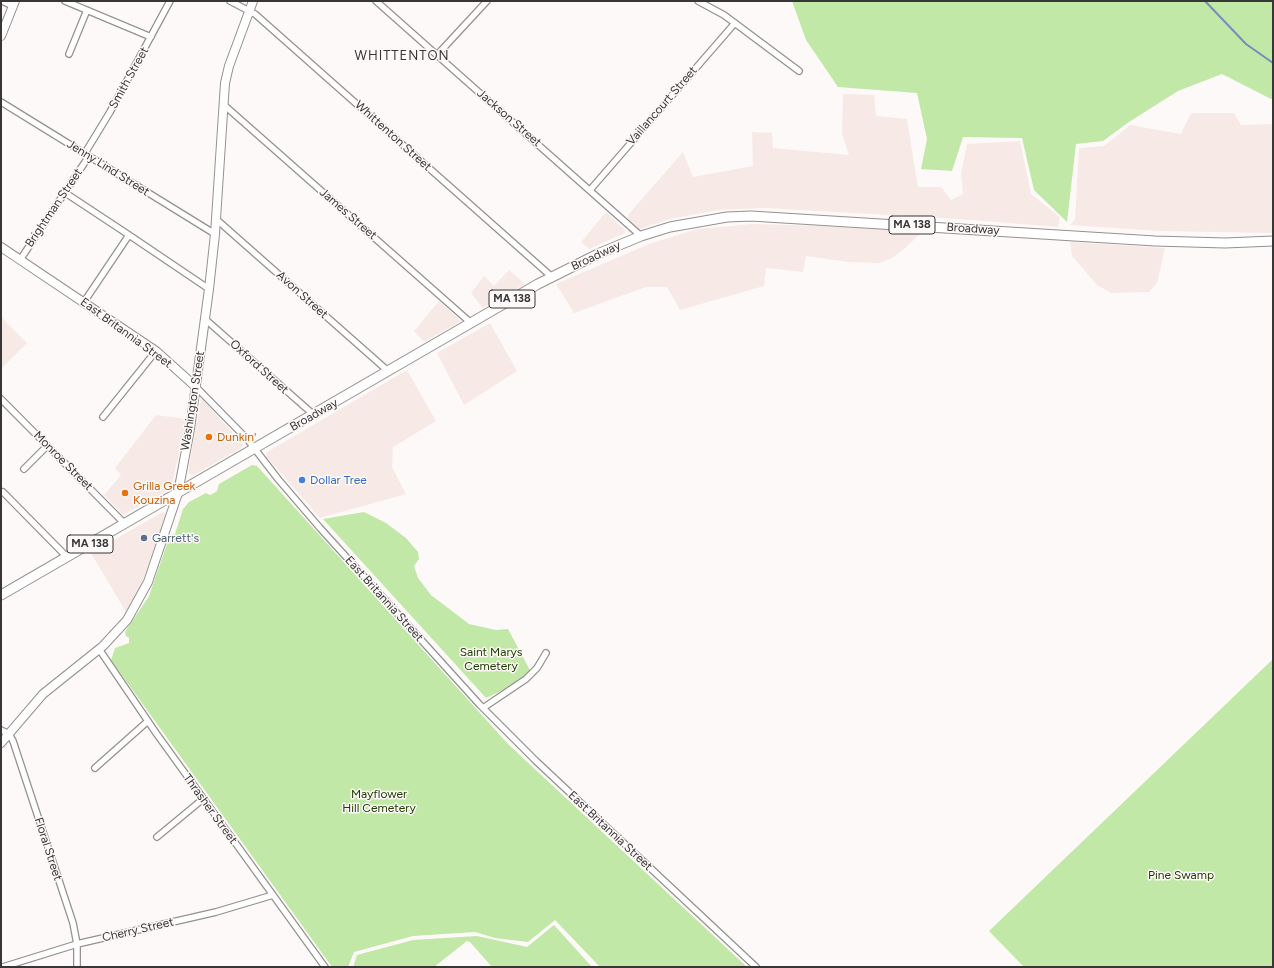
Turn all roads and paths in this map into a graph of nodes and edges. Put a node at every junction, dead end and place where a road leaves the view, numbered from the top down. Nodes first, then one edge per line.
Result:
1 (2, 1) edge
2 (65, 1) edge
3 (170, 1) edge
4 (230, 1) edge
5 (253, 1) edge
6 (376, 1) edge
7 (487, 1) edge
8 (698, 1) edge
9 (14, 3) edge
10 (87, 10) junction
11 (250, 11) junction
12 (735, 22) junction
13 (1, 36) edge
14 (151, 37) junction
15 (69, 54) dead end
16 (437, 56) junction
17 (799, 71) dead end
18 (1, 102) edge
19 (224, 105) junction
20 (87, 154) junction
21 (590, 190) junction
22 (64, 192) junction
23 (216, 219) junction
24 (215, 234) junction
25 (129, 235) junction
26 (641, 236) junction
27 (1273, 241) edge
28 (1, 247) edge
29 (20, 260) junction
30 (552, 277) junction
31 (209, 289) junction
32 (84, 302) junction
33 (205, 318) junction
34 (471, 323) junction
35 (156, 352) junction
36 (388, 371) junction
37 (196, 387) junction
38 (1, 399) edge
39 (314, 415) junction
40 (103, 417) dead end
41 (48, 446) junction
42 (255, 449) junction
43 (24, 469) dead end
44 (3, 492) dead end
45 (178, 493) junction
46 (125, 524) junction
47 (67, 557) junction
48 (1, 595) edge
49 (99, 649) junction
50 (546, 654) dead end
51 (483, 708) junction
52 (148, 720) junction
53 (1, 730) edge
54 (9, 734) junction
55 (1, 743) edge
56 (95, 768) dead end
57 (203, 798) junction
58 (157, 837) dead end
59 (273, 895) junction
60 (77, 944) junction
61 (3, 967) edge
62 (77, 967) edge
63 (325, 967) edge
64 (756, 967) edge

1 - 9 street
2 - 10 street
3 - 14 street, Smith Street
4 - 11 street, Whittenton Street
5 - 11 street, Washington Street
6 - 16 street, Jackson Street
7 - 16 street
8 - 12 street
9 - 13 street
10 - 14 street
10 - 15 street
11 - 19 street, Washington Street
11 - 30 street, Whittenton Street
12 - 17 street
12 - 21 street, Vaillancourt Street
14 - 20 street, Smith Street
16 - 21 street, Jackson Street
18 - 20 street, Jenny Lind Street
19 - 23 street, Washington Street
19 - 34 street, James Street
20 - 22 street, Brightman Street
20 - 24 street, Jenny Lind Street
21 - 26 street, Jackson Street
22 - 25 street
22 - 29 street, Brightman Street
23 - 24 street, Washington Street
23 - 36 street, Avon Street
24 - 31 street, Washington Street
25 - 31 street
25 - 32 street
26 - 27 main road, Broadway / MA 138
26 - 30 main road, Broadway / MA 138
28 - 29 street, East Britannia Street
29 - 32 street, East Britannia Street
30 - 34 main road, Broadway / MA 138
31 - 33 street, Washington Street
32 - 35 street, East Britannia Street
33 - 37 street, Washington Street
33 - 39 street, Oxford Street
34 - 36 main road, Broadway / MA 138
35 - 37 street, East Britannia Street
35 - 40 street
36 - 39 main road, Broadway / MA 138
37 - 42 street, East Britannia Street
37 - 45 street, Washington Street
38 - 41 street, Monroe Street
39 - 42 main road, Broadway / MA 138
41 - 43 street
41 - 46 street, Monroe Street
42 - 45 main road, Broadway / MA 138
42 - 51 street, East Britannia Street
44 - 47 street
45 - 46 main road, Broadway / MA 138
45 - 49 street, Washington Street
46 - 47 main road, Broadway / MA 138
47 - 48 main road, Broadway / MA 138
49 - 52 street, Thrasher Street
49 - 54 street, Washington Street
50 - 51 street
51 - 64 street, East Britannia Street
52 - 56 street
52 - 57 street, Thrasher Street
53 - 54 street
54 - 55 street, Washington Street
54 - 60 street, Floral Street
57 - 58 street
57 - 59 street, Thrasher Street
59 - 60 street, Cherry Street
59 - 63 street, Thrasher Street
60 - 61 street, Cherry Street
60 - 62 street, Floral Street

